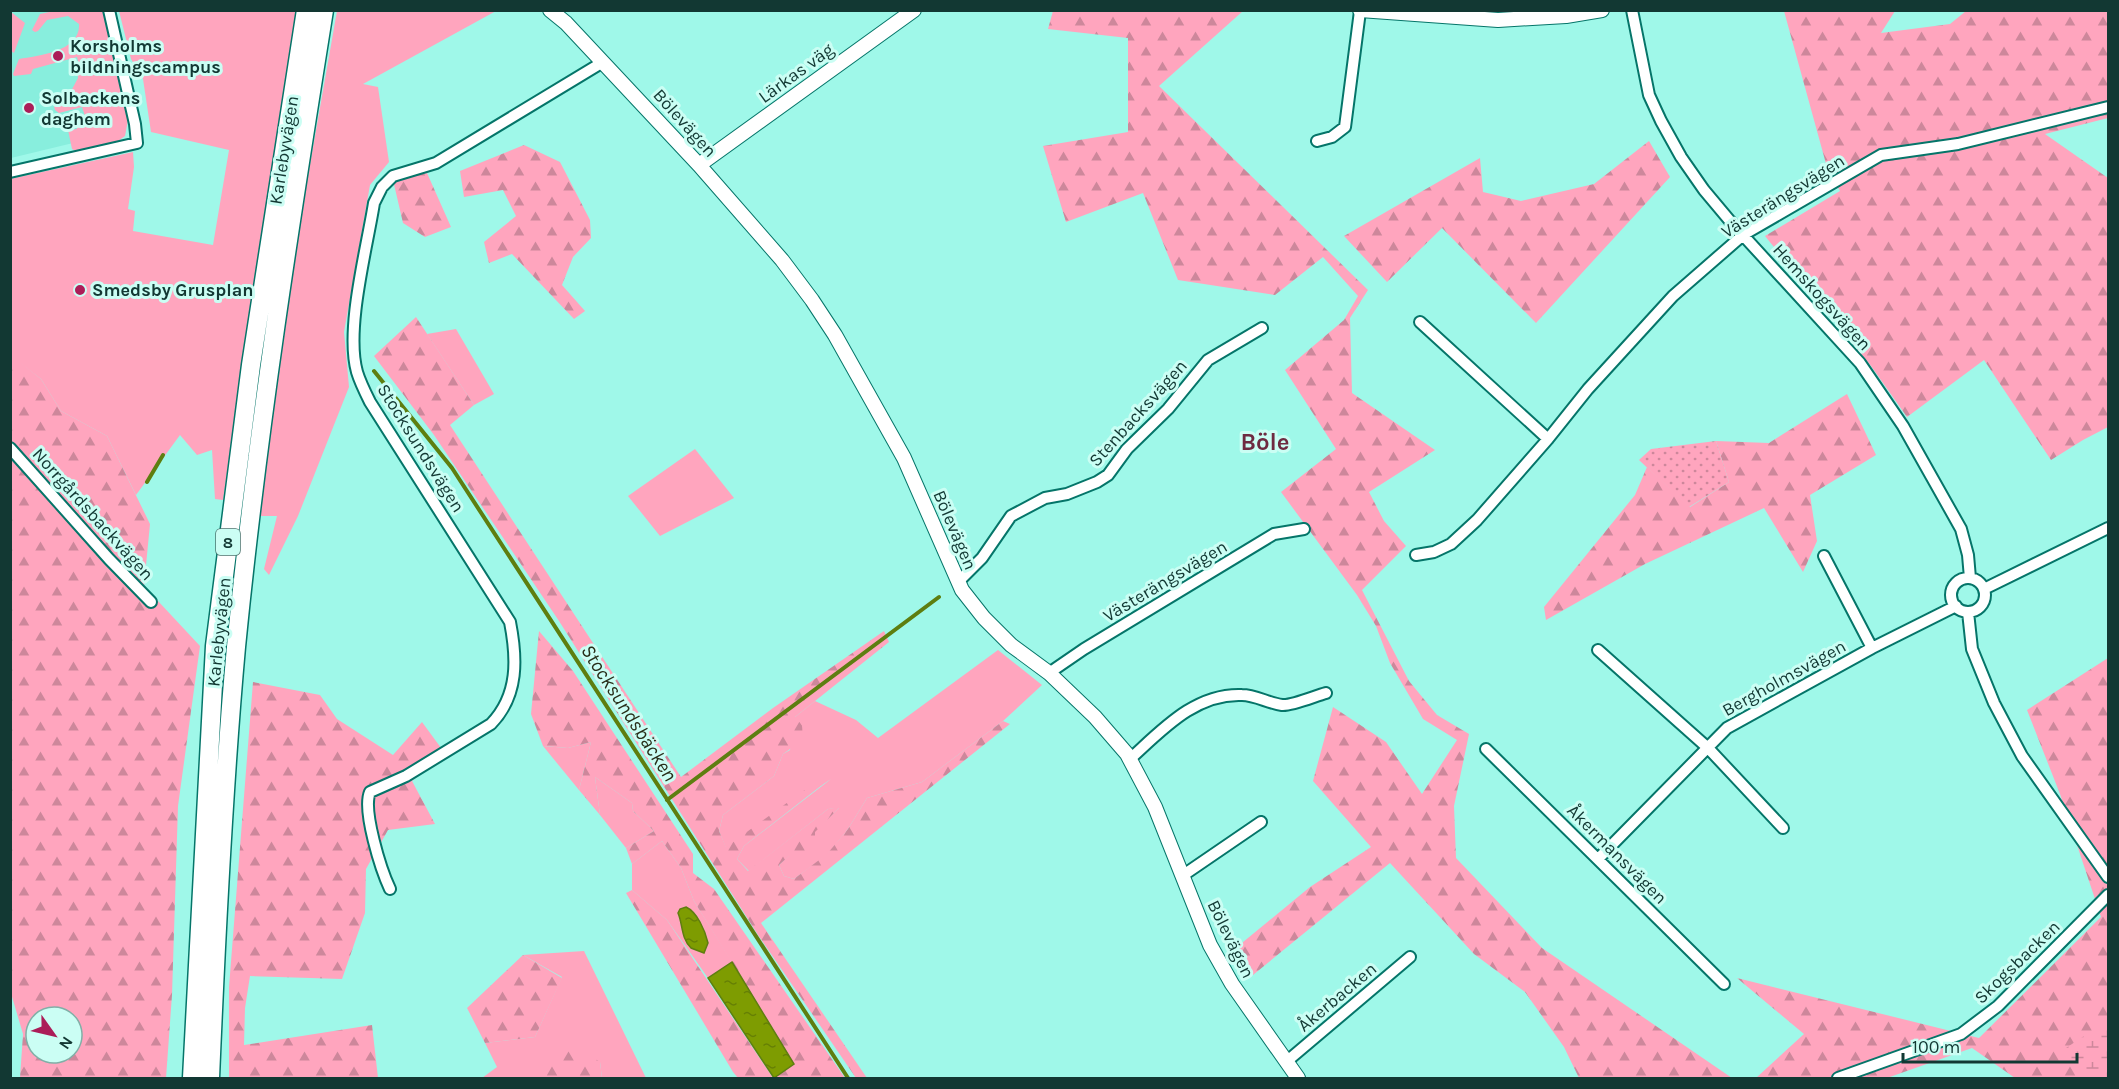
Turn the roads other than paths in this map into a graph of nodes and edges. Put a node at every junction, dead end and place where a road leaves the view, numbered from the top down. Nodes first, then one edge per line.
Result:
1 (109, 10) edge
2 (306, 10) edge
3 (324, 10) edge
4 (550, 10) edge
5 (914, 10) edge
6 (1360, 10) edge
7 (1602, 10) edge
8 (1632, 10) edge
9 (603, 62) junction
10 (2109, 107) edge
11 (1317, 141) dead end
12 (699, 165) junction
13 (10, 172) edge
14 (1743, 235) junction
15 (1420, 322) dead end
16 (1262, 328) dead end
17 (1548, 439) junction
18 (10, 447) edge
19 (2109, 528) edge
20 (1304, 529) dead end
21 (1416, 555) dead end
22 (1824, 556) dead end
23 (1970, 578) junction
24 (958, 582) junction
25 (1984, 589) junction
26 (151, 602) dead end
27 (1956, 606) junction
28 (1968, 612) junction
29 (1872, 648) junction
30 (1598, 650) dead end
31 (1049, 673) junction
32 (1326, 693) dead end
33 (1708, 748) junction
34 (1486, 749) dead end
35 (1130, 759) junction
36 (1261, 822) dead end
37 (1783, 828) dead end
38 (1599, 858) junction
39 (1182, 876) junction
40 (2109, 877) edge
41 (390, 889) dead end
42 (2109, 895) edge
43 (1410, 957) dead end
44 (1724, 984) dead end
45 (1286, 1062) junction
46 (192, 1078) edge
47 (210, 1078) edge
48 (1298, 1078) edge
49 (1838, 1078) edge

1 - 13 street
2 - 46 highway, Karlebyvägen / 8
3 - 47 highway, Karlebyvägen / 8
4 - 9 street, Bölevägen
5 - 12 street, Lärkas väg
6 - 7 street
6 - 11 street
8 - 14 street, Hemskogsvägen
9 - 12 street, Bölevägen
9 - 41 street, Stocksundsvägen
10 - 14 street, Västerängsvägen
12 - 24 street, Bölevägen
14 - 17 street, Västerängsvägen
14 - 23 street, Hemskogsvägen
15 - 17 street
16 - 24 street, Stenbacksvägen
17 - 21 street, Västerängsvägen
18 - 26 street, Norrgårdsbackvägen
19 - 25 street
20 - 31 street, Västerängsvägen
22 - 29 street
23 - 25 street
23 - 27 street
24 - 31 street, Bölevägen
25 - 28 street
27 - 28 street
27 - 29 street, Bergholmsvägen
28 - 40 street
29 - 33 street, Bergholmsvägen
30 - 33 street
31 - 35 street, Bölevägen
32 - 35 street
33 - 37 street
33 - 38 street, Bergholmsvägen
34 - 38 street, Åkermansvägen
35 - 39 street, Bölevägen
36 - 39 street
38 - 44 street, Åkermansvägen
39 - 45 street, Bölevägen
42 - 49 street, Skogsbacken
43 - 45 street, Åkerbacken
45 - 48 street, Bölevägen

